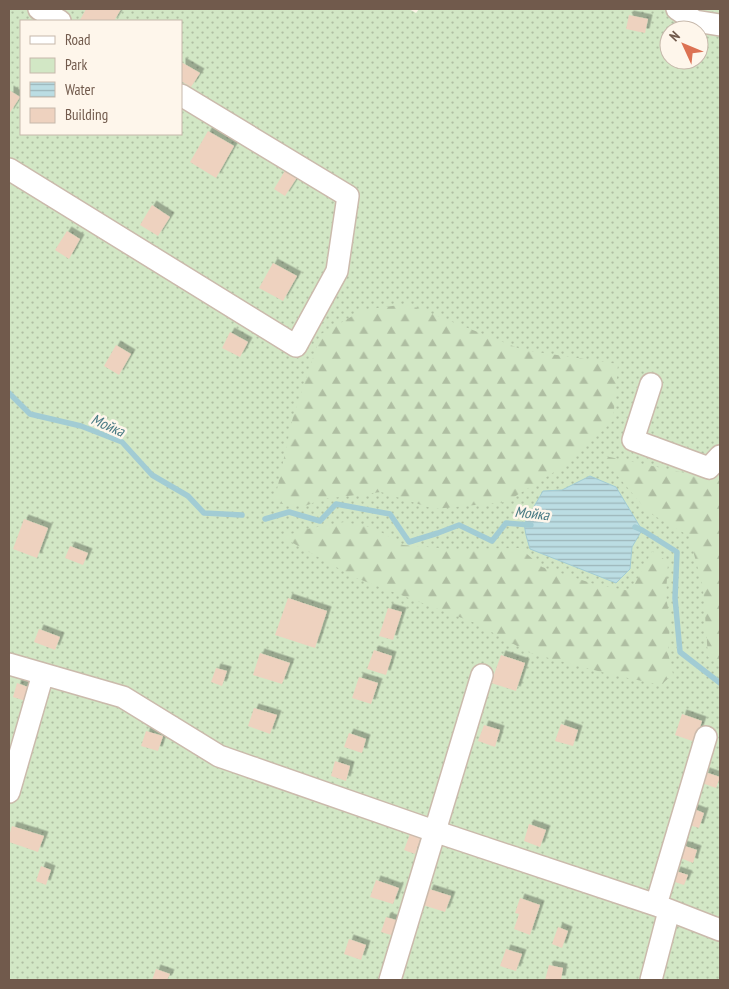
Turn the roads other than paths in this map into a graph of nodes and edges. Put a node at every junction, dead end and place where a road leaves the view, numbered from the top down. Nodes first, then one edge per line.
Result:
1 (39, 9) edge
2 (677, 9) edge
3 (58, 20) edge
4 (720, 25) edge
5 (182, 96) edge
6 (9, 169) edge
7 (651, 384) dead end
8 (720, 456) edge
9 (9, 664) edge
10 (43, 674) junction
11 (482, 674) dead end
12 (706, 737) dead end
13 (9, 792) edge
14 (434, 831) junction
15 (662, 908) junction
16 (720, 930) edge
17 (390, 980) edge
18 (651, 980) edge

1 - 3 street
2 - 4 street
5 - 6 street
7 - 8 street
9 - 10 street
10 - 13 street
10 - 14 street
11 - 14 street
12 - 15 street
14 - 15 street
14 - 17 street
15 - 16 street
15 - 18 street

